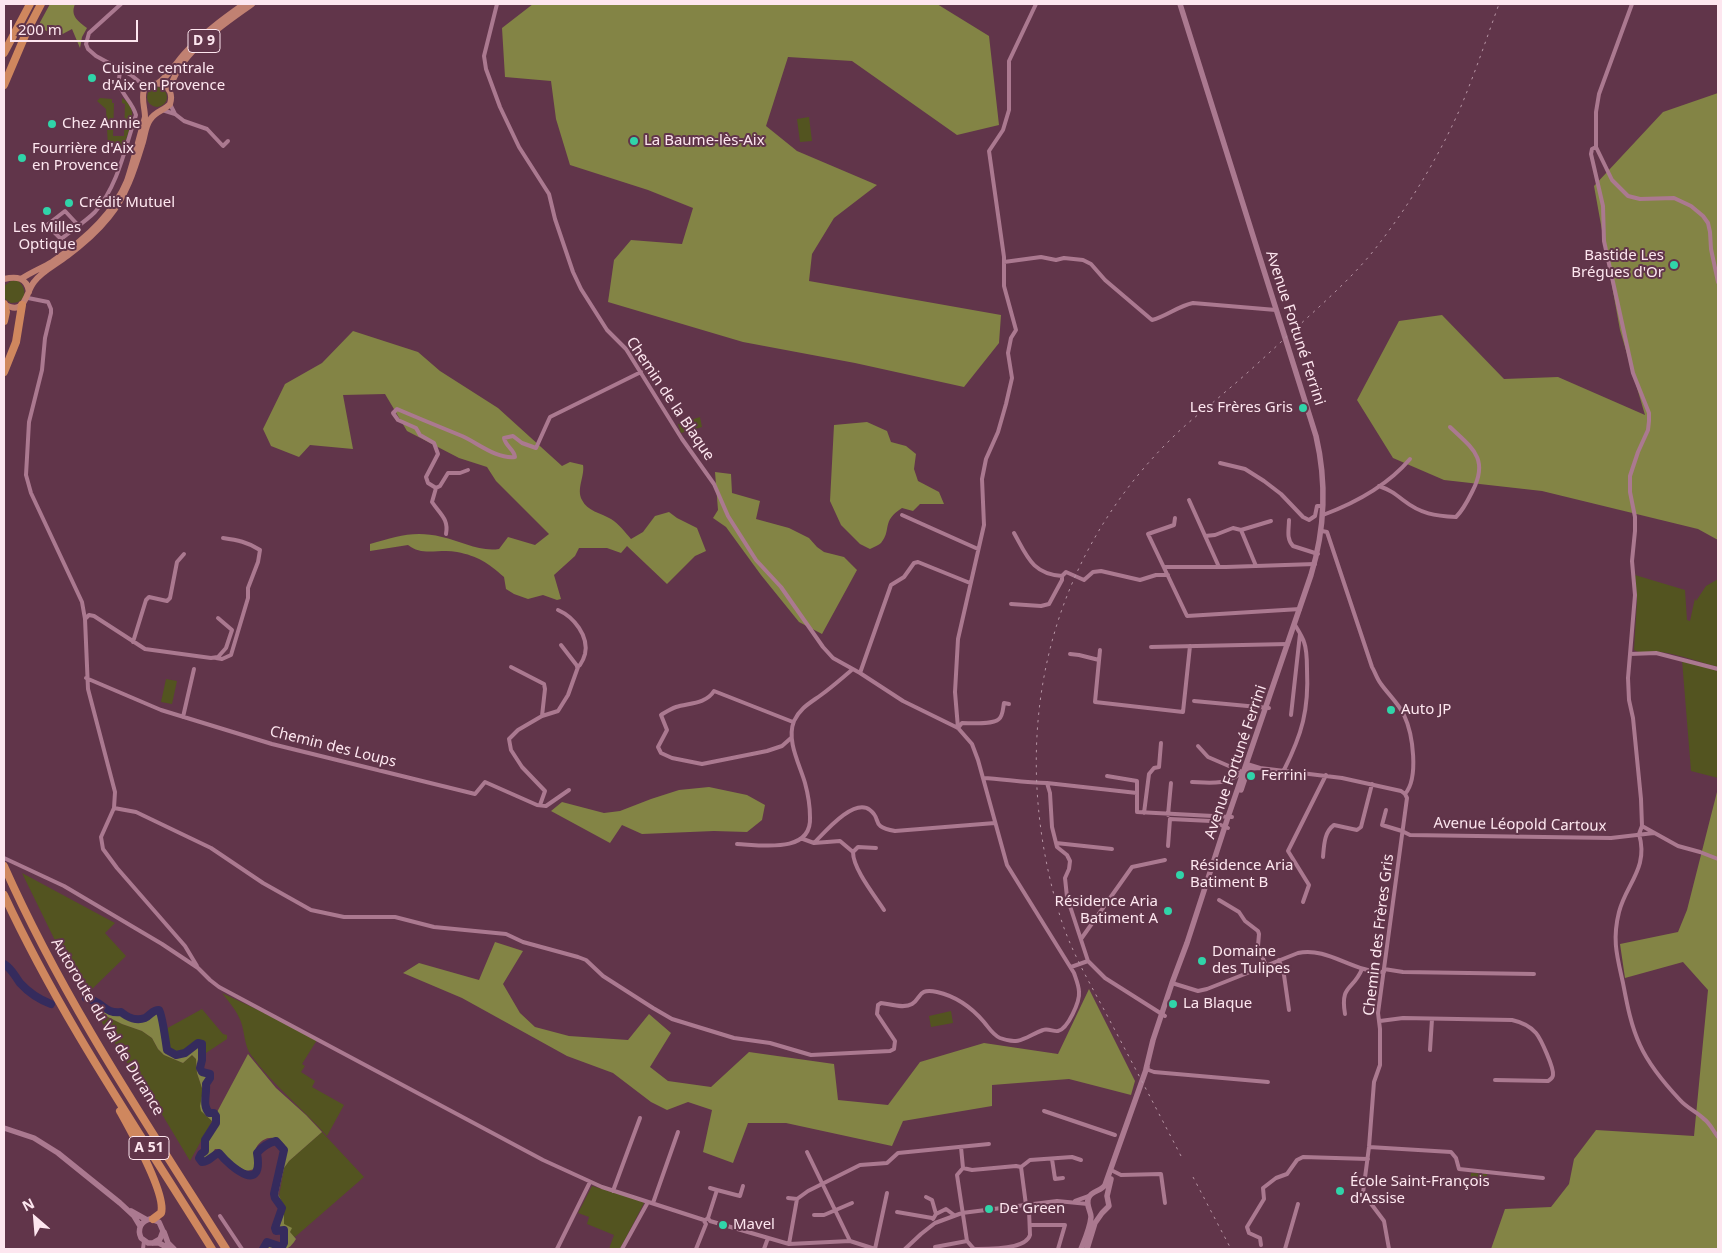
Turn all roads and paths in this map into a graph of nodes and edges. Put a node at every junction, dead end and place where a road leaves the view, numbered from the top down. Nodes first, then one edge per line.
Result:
1 (30, 4) edge
2 (41, 4) edge
3 (121, 4) edge
4 (244, 4) edge
5 (252, 4) edge
6 (497, 4) edge
7 (1036, 4) edge
8 (1180, 4) edge
9 (1632, 4) edge
10 (4, 53) edge
11 (121, 70) junction
12 (141, 82) junction
13 (155, 83) junction
14 (4, 85) edge
15 (170, 89) junction
16 (143, 93) junction
17 (170, 104) junction
18 (145, 107) junction
19 (158, 111) junction
20 (175, 114) junction
21 (228, 141) dead end
22 (1596, 147) junction
23 (78, 226) junction
24 (1004, 262) junction
25 (21, 279) junction
26 (5, 280) edge
27 (1718, 282) edge
28 (28, 295) junction
29 (4, 304) edge
30 (22, 305) junction
31 (1276, 310) junction
32 (4, 321) edge
33 (4, 372) edge
34 (641, 372) junction
35 (1450, 427) dead end
36 (1410, 459) dead end
37 (1220, 464) dead end
38 (468, 470) dead end
39 (1379, 486) junction
40 (436, 488) junction
41 (1189, 500) dead end
42 (1323, 506) junction
43 (902, 515) dead end
44 (1323, 516) junction
45 (1175, 518) dead end
46 (1289, 520) dead end
47 (1271, 521) dead end
48 (1241, 530) junction
49 (1322, 531) junction
50 (1014, 533) dead end
51 (446, 534) dead end
52 (1206, 536) junction
53 (223, 538) dead end
54 (978, 549) junction
55 (184, 554) dead end
56 (1318, 554) junction
57 (1315, 564) junction
58 (1256, 566) junction
59 (1164, 567) junction
60 (1220, 567) junction
61 (1168, 575) junction
62 (1062, 576) junction
63 (970, 583) junction
64 (1011, 604) dead end
65 (1300, 609) junction
66 (558, 610) dead end
67 (218, 618) dead end
68 (85, 619) junction
69 (1295, 625) junction
70 (1300, 634) junction
71 (133, 642) junction
72 (1288, 644) junction
73 (561, 645) dead end
74 (1151, 646) dead end
75 (1190, 646) junction
76 (1100, 650) dead end
77 (1070, 654) dead end
78 (1630, 654) junction
79 (214, 658) junction
80 (1099, 660) junction
81 (511, 666) dead end
82 (577, 667) junction
83 (194, 669) dead end
84 (853, 669) junction
85 (1718, 669) edge
86 (860, 673) junction
87 (86, 678) junction
88 (1194, 701) dead end
89 (1008, 704) dead end
90 (1267, 708) junction
91 (1291, 715) dead end
92 (542, 716) junction
93 (183, 717) junction
94 (794, 722) junction
95 (958, 728) junction
96 (791, 738) junction
97 (1161, 743) dead end
98 (1198, 746) dead end
99 (1246, 769) junction
100 (1284, 770) junction
101 (1326, 775) junction
102 (1107, 776) dead end
103 (983, 778) junction
104 (1192, 782) dead end
105 (1047, 783) junction
106 (1171, 783) dead end
107 (1372, 784) junction
108 (569, 790) dead end
109 (1137, 792) junction
110 (1405, 794) junction
111 (540, 805) junction
112 (114, 808) junction
113 (1386, 810) dead end
114 (1144, 813) junction
115 (1168, 815) junction
116 (1230, 817) junction
117 (995, 823) junction
118 (1642, 826) junction
119 (1226, 827) junction
120 (1402, 831) junction
121 (1654, 833) junction
122 (1639, 834) junction
123 (803, 840) junction
124 (814, 843) junction
125 (1056, 843) junction
126 (737, 844) dead end
127 (1168, 846) dead end
128 (876, 848) dead end
129 (1112, 850) dead end
130 (853, 852) junction
131 (1323, 857) dead end
132 (4, 858) edge
133 (1718, 859) edge
134 (1165, 860) dead end
135 (4, 866) edge
136 (4, 895) edge
137 (1219, 900) dead end
138 (1303, 902) dead end
139 (884, 910) dead end
140 (1081, 939) junction
141 (192, 957) junction
142 (1279, 960) junction
143 (188, 961) junction
144 (1088, 961) junction
145 (1266, 966) junction
146 (1071, 967) junction
147 (198, 968) junction
148 (1362, 969) junction
149 (1384, 971) junction
150 (1534, 974) dead end
151 (1174, 984) junction
152 (1289, 1010) dead end
153 (1345, 1014) dead end
154 (1163, 1015) junction
155 (1432, 1019) junction
156 (1380, 1021) junction
157 (86, 1048) junction
158 (1430, 1050) dead end
159 (1146, 1069) junction
160 (1495, 1080) dead end
161 (1268, 1082) dead end
162 (1135, 1100) junction
163 (1044, 1111) dead end
164 (640, 1118) dead end
165 (4, 1128) edge
166 (678, 1132) dead end
167 (1115, 1135) dead end
168 (1718, 1136) edge
169 (988, 1144) dead end
170 (961, 1147) junction
171 (1369, 1147) junction
172 (808, 1152) dead end
173 (1052, 1159) junction
174 (1368, 1159) junction
175 (1081, 1160) dead end
176 (1021, 1167) junction
177 (963, 1168) junction
178 (1113, 1171) junction
179 (1063, 1178) dead end
180 (1543, 1178) dead end
181 (590, 1182) junction
182 (822, 1183) junction
183 (743, 1186) dead end
184 (710, 1188) dead end
185 (717, 1190) junction
186 (613, 1191) junction
187 (887, 1193) dead end
188 (1093, 1193) junction
189 (1107, 1196) junction
190 (926, 1197) dead end
191 (788, 1198) dead end
192 (797, 1199) junction
193 (648, 1202) junction
194 (1071, 1202) junction
195 (852, 1203) dead end
196 (1165, 1203) dead end
197 (120, 1204) junction
198 (653, 1204) junction
199 (1026, 1204) junction
200 (1298, 1204) dead end
201 (1088, 1206) junction
202 (836, 1210) junction
203 (898, 1212) dead end
204 (962, 1212) junction
205 (1102, 1213) junction
206 (936, 1214) junction
207 (954, 1215) junction
208 (220, 1216) dead end
209 (814, 1216) dead end
210 (932, 1218) junction
211 (150, 1219) junction
212 (707, 1221) junction
213 (935, 1223) junction
214 (1030, 1225) junction
215 (140, 1226) junction
216 (163, 1231) junction
217 (768, 1238) junction
218 (144, 1241) junction
219 (850, 1241) junction
220 (967, 1241) junction
221 (153, 1243) junction
222 (789, 1244) junction
223 (1261, 1245) dead end
224 (935, 1247) dead end
225 (908, 1248) edge
226 (1015, 1248) edge
227 (143, 1249) edge
228 (170, 1249) edge
229 (174, 1249) edge
230 (212, 1249) edge
231 (227, 1249) edge
232 (242, 1249) edge
233 (556, 1249) edge
234 (622, 1249) edge
235 (696, 1249) edge
236 (764, 1249) edge
237 (875, 1249) edge
238 (1058, 1249) edge
239 (1081, 1249) edge
240 (1087, 1249) edge
241 (1285, 1249) edge
242 (1389, 1249) edge

1 - 10 highway
2 - 14 highway
3 - 11 street
4 - 13 main road, D 9
5 - 15 main road, D 9
6 - 34 street, Chemin de la Blaque
7 - 24 street
8 - 31 main road, Avenue Fortuné Ferrini
9 - 22 street
11 - 12 street
11 - 23 street
12 - 13 street
12 - 16 street
13 - 15 main road
13 - 16 main road
15 - 17 main road
16 - 18 main road
17 - 19 main road
17 - 20 street
18 - 19 main road
18 - 25 main road
19 - 20 street
19 - 28 main road
20 - 21 street
22 - 27 street
22 - 78 street
23 - 23 street
24 - 31 street
24 - 54 street
25 - 26 main road
25 - 28 main road
28 - 30 main road
28 - 68 street
29 - 30 main road
29 - 32 highway
30 - 33 highway
31 - 42 main road, Avenue Fortuné Ferrini
34 - 40 street
34 - 84 street, Chemin de la Blaque
35 - 39 street
36 - 39 street
37 - 42 street
38 - 40 street
39 - 44 street
40 - 51 street
41 - 52 street
42 - 44 main road, Avenue Fortuné Ferrini
43 - 54 street
44 - 49 main road, Avenue Fortuné Ferrini
45 - 59 street
46 - 56 street
47 - 48 street
48 - 52 street
48 - 58 street
49 - 56 main road, Avenue Fortuné Ferrini
49 - 110 street, Chemin des Frères Gris
50 - 62 street
52 - 60 street
53 - 79 street
54 - 63 street
55 - 71 street
56 - 57 main road, Avenue Fortuné Ferrini
57 - 58 street
57 - 65 main road, Avenue Fortuné Ferrini
58 - 60 street
59 - 60 street
59 - 61 street
61 - 62 street
61 - 65 street
62 - 64 street
63 - 86 street
63 - 95 street
65 - 69 main road, Avenue Fortuné Ferrini
66 - 82 street
67 - 79 street
68 - 71 street
68 - 87 street
69 - 70 street
69 - 72 main road, Avenue Fortuné Ferrini
70 - 91 street
70 - 100 street
71 - 79 street
72 - 75 street
72 - 90 main road, Avenue Fortuné Ferrini
73 - 82 street
74 - 75 street
75 - 80 street
76 - 80 street
77 - 80 street
78 - 85 street
78 - 118 street
81 - 92 street
82 - 92 street
83 - 93 street
84 - 86 street, Chemin de la Blaque
84 - 94 street
86 - 95 street, Chemin de la Blaque
87 - 93 street, Chemin des Loups
87 - 112 street
88 - 90 street
89 - 95 street
90 - 99 main road, Avenue Fortuné Ferrini
92 - 111 street
93 - 111 street, Chemin des Loups
94 - 96 street
94 - 96 street
95 - 103 street, Chemin de la Blaque
96 - 123 street
97 - 114 street
98 - 99 street
99 - 100 street
99 - 104 street
99 - 116 main road, Avenue Fortuné Ferrini
100 - 101 street
101 - 107 street
101 - 138 street
102 - 109 street
103 - 105 street
103 - 117 street, Chemin de la Blaque
105 - 109 street
105 - 125 street
106 - 115 street
107 - 110 street
107 - 131 street
108 - 111 street
109 - 114 street
110 - 120 street, Chemin des Frères Gris
112 - 141 street
112 - 146 street, Chemin de la Blaque
113 - 120 street, Avenue Léopold Cartoux
114 - 115 street
115 - 116 street
116 - 119 main road, Avenue Fortuné Ferrini
117 - 124 street
117 - 146 street, Chemin de la Blaque
118 - 121 street
118 - 122 street
119 - 127 street
119 - 151 main road, Avenue Fortuné Ferrini
120 - 122 street, Avenue Léopold Cartoux
120 - 149 street, Chemin des Frères Gris
121 - 122 street, Avenue Léopold Cartoux
121 - 133 street
122 - 168 street
123 - 124 street
123 - 126 street
124 - 130 street
125 - 129 street
125 - 140 street
128 - 130 street
130 - 139 street
132 - 143 street
134 - 140 street
135 - 231 highway, Autoroute du Val de Durance / A 51
136 - 157 highway, Autoroute du Val de Durance / A 51
137 - 145 street
140 - 144 street
141 - 143 street
141 - 147 street
142 - 145 street
142 - 148 street
142 - 152 street
143 - 147 street
144 - 146 street
144 - 154 street
145 - 151 street
147 - 181 street
148 - 149 street
148 - 153 street
149 - 150 street
149 - 156 street, Chemin des Frères Gris
151 - 154 main road, Avenue Fortuné Ferrini
154 - 159 main road, Avenue Fortuné Ferrini
155 - 156 street
155 - 158 street
155 - 160 street
156 - 171 street, Chemin des Frères Gris
157 - 211 highway
157 - 230 highway, Autoroute du Val de Durance / A 51
159 - 161 street
159 - 162 main road, Avenue Fortuné Ferrini
162 - 178 main road, Avenue Fortuné Ferrini
162 - 188 main road, Avenue Fortuné Ferrini
163 - 167 street
164 - 186 street
165 - 197 main road
166 - 198 street
169 - 170 street
170 - 177 street
170 - 182 street
171 - 174 street, Chemin des Frères Gris
171 - 180 street
172 - 182 street
173 - 175 street
173 - 176 street
173 - 179 street
174 - 223 street
174 - 242 street, Chemin des Frères Gris
176 - 177 street
176 - 199 street
177 - 204 street
178 - 189 main road, Avenue Fortuné Ferrini
178 - 196 street
181 - 186 street
181 - 233 street
182 - 192 street
182 - 202 street
183 - 185 street
184 - 185 street
185 - 212 street
186 - 193 street
187 - 237 street
188 - 189 main road
188 - 194 street
188 - 201 main road
189 - 205 main road
190 - 206 street
191 - 192 street
192 - 222 street
193 - 198 street
193 - 234 street
194 - 199 street
194 - 201 street
195 - 202 street
197 - 211 main road
197 - 215 main road
198 - 212 street
199 - 204 street
199 - 214 street
200 - 241 street
201 - 205 main road
201 - 239 main road
202 - 209 street
202 - 219 street
203 - 210 street
204 - 207 street
204 - 220 street
205 - 240 main road
206 - 207 street
206 - 210 street
207 - 213 street
208 - 232 street
210 - 213 street
211 - 215 main road
211 - 216 main road
212 - 217 street
212 - 235 street
213 - 225 street
214 - 226 street
214 - 238 street
215 - 218 main road
216 - 221 main road
216 - 229 main road
217 - 222 street
217 - 236 street
218 - 221 main road
218 - 227 street
219 - 222 street
219 - 237 street
220 - 224 street
220 - 226 street
221 - 228 main road

